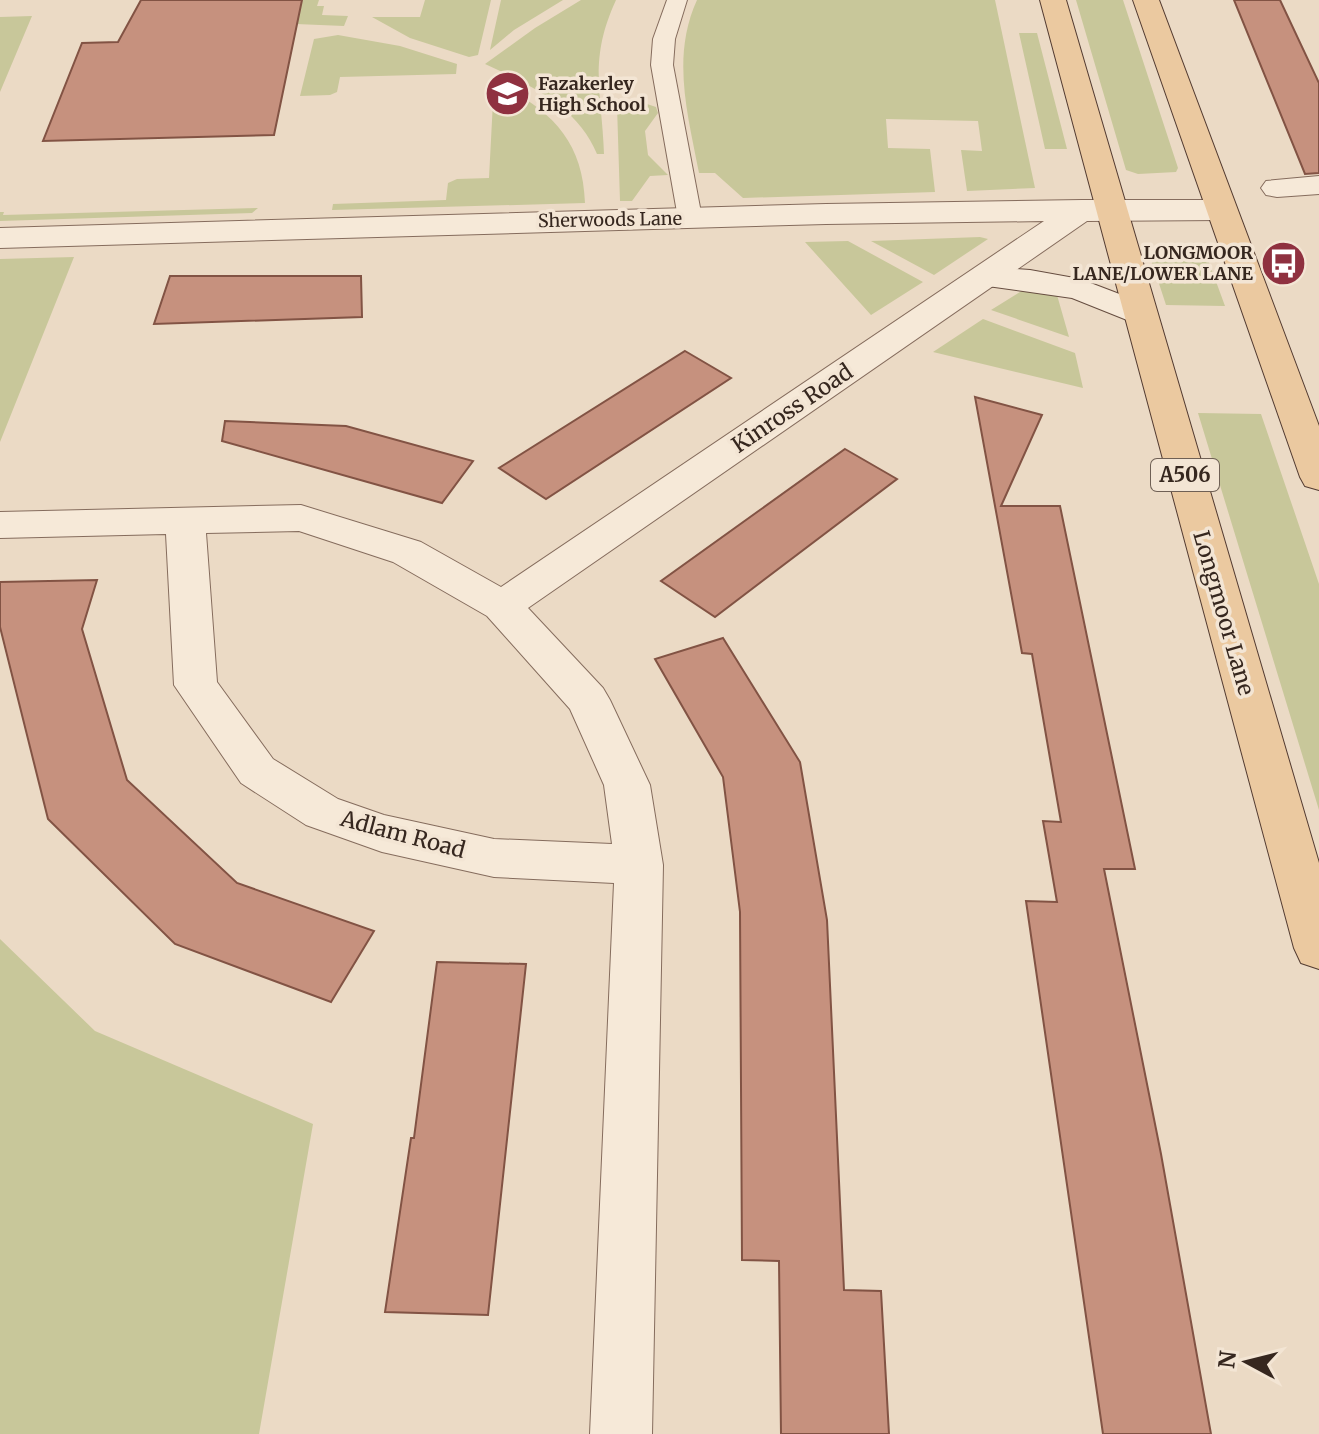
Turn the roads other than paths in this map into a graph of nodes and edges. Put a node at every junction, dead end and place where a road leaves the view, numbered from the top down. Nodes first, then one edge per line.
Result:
1 (677, 0) edge
2 (1053, 0) edge
3 (1146, 0) edge
4 (1319, 185) edge
5 (1277, 188) dead end
6 (1097, 210) junction
7 (1220, 210) junction
8 (690, 218) junction
9 (0, 238) edge
10 (985, 277) junction
11 (1139, 313) junction
12 (1319, 477) edge
13 (185, 520) junction
14 (0, 525) edge
15 (502, 606) junction
16 (639, 865) junction
17 (1319, 948) edge
18 (621, 1434) edge

1 - 8 lane
2 - 6 main road, Longmoor Lane / A506
3 - 7 main road
4 - 5 street
6 - 7 street, Sherwoods Lane
6 - 8 street, Sherwoods Lane
6 - 10 street, Kinross Road
6 - 11 main road, Longmoor Lane / A506
7 - 12 main road
8 - 9 street, Sherwoods Lane
10 - 11 street
10 - 15 street, Kinross Road
11 - 17 main road, Longmoor Lane / A506
13 - 14 street
13 - 15 street
13 - 16 street, Adlam Road
15 - 16 street
16 - 18 street

